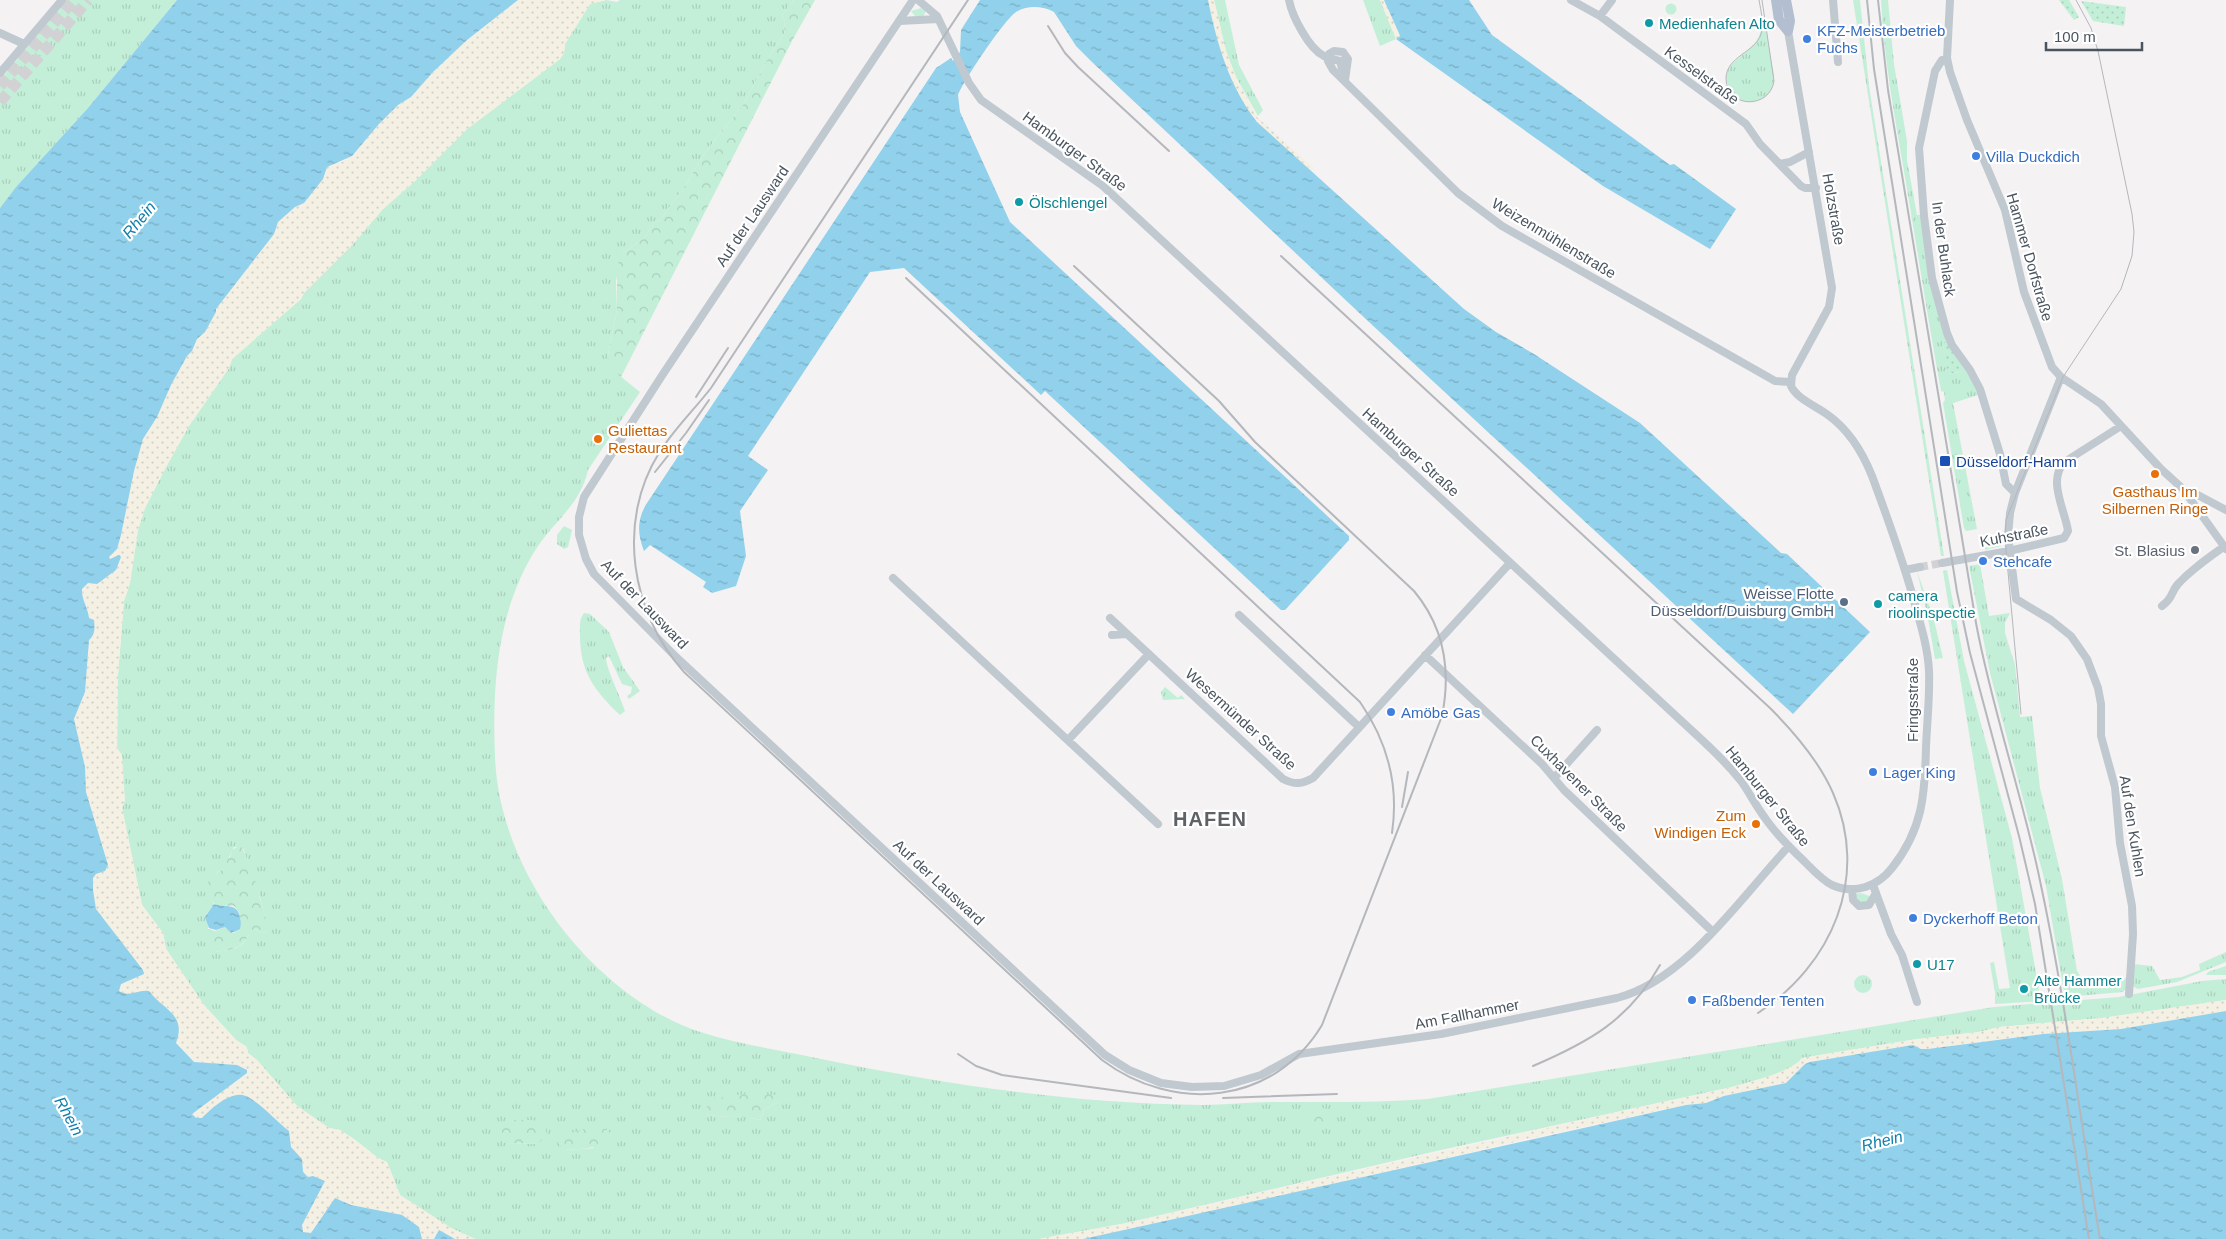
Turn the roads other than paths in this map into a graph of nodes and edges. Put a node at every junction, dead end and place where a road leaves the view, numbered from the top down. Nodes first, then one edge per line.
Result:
1 (62, 0) edge
2 (913, 0) edge
3 (918, 0) edge
4 (1288, 0) edge
5 (1570, 0) edge
6 (1612, 0) edge
7 (1776, 0) edge
8 (1786, 0) edge
9 (1833, 0) edge
10 (1950, 0) edge
11 (1600, 16) junction
12 (938, 19) junction
13 (898, 21) junction
14 (1788, 31) junction
15 (0, 33) edge
16 (24, 44) junction
17 (1947, 58) junction
18 (1838, 62) dead end
19 (0, 73) edge
20 (1809, 152) junction
21 (1780, 164) junction
22 (1816, 188) junction
23 (2061, 378) junction
24 (1790, 382) junction
25 (2121, 426) junction
26 (2015, 493) junction
27 (2190, 498) junction
28 (2226, 510) edge
29 (2225, 548) edge
30 (2009, 551) junction
31 (1510, 563) junction
32 (1942, 563) tunnel mouth
33 (1920, 567) tunnel mouth
34 (1905, 570) junction
35 (893, 578) dead end
36 (2162, 606) dead end
37 (1239, 615) dead end
38 (1110, 618) dead end
39 (1127, 634) junction
40 (1112, 635) dead end
41 (1149, 654) junction
42 (1424, 655) junction
43 (1359, 727) junction
44 (1597, 730) dead end
45 (1068, 740) junction
46 (1554, 778) junction
47 (1158, 824) dead end
48 (1789, 846) junction
49 (1873, 885) junction
50 (1852, 889) junction
51 (1876, 893) junction
52 (1713, 932) junction
53 (2129, 994) dead end
54 (1917, 1002) dead end
55 (1105, 1055) joint

1 - 16 street
2 - 13 street, Auf der Lausward
3 - 12 street, Hamburger Straße
4 - 24 street, Weizenmühlenstraße
5 - 11 street, Kesselstraße
6 - 11 street
7 - 14 main road, Holzstraße
8 - 14 main road, Holzstraße
9 - 18 street
10 - 17 street, Hammer Dorfstraße
11 - 21 street, Kesselstraße
12 - 13 street
12 - 31 street, Hamburger Straße
13 - 55 street, Auf der Lausward
14 - 20 street, Holzstraße
15 - 16 street
16 - 19 street
17 - 23 street, Hammer Dorfstraße
17 - 26 street, In der Buhlack
20 - 21 street
20 - 22 street, Holzstraße
21 - 22 street, Kesselstraße
22 - 24 street, Holzstraße
23 - 25 street, Hammer Dorfstraße
23 - 26 street, Auf den Kuhlen
24 - 34 street, Fringsstraße
25 - 27 street, Hammer Dorfstraße
25 - 30 street, Kuhstraße
26 - 30 street, Auf den Kuhlen
27 - 28 street
27 - 29 street, Hammer Dorfstraße
29 - 36 street
30 - 32 street, Kuhstraße
30 - 53 street, Auf den Kuhlen
31 - 42 street, Wesermünder Straße
31 - 48 street, Hamburger Straße
33 - 34 street
34 - 49 street, Fringsstraße
35 - 45 street
37 - 43 street
38 - 39 street, Wesermünder Straße
39 - 40 street
39 - 41 street, Wesermünder Straße
41 - 43 street, Wesermünder Straße
41 - 45 street
42 - 43 street, Wesermünder Straße
42 - 46 street, Cuxhavener Straße
44 - 46 street
45 - 47 street
46 - 52 street, Cuxhavener Straße
48 - 50 street, Hamburger Straße
48 - 52 street, Am Fallhammer
49 - 50 street, Hamburger Straße
49 - 51 street
50 - 51 street
51 - 54 street
52 - 55 street, Am Fallhammer

